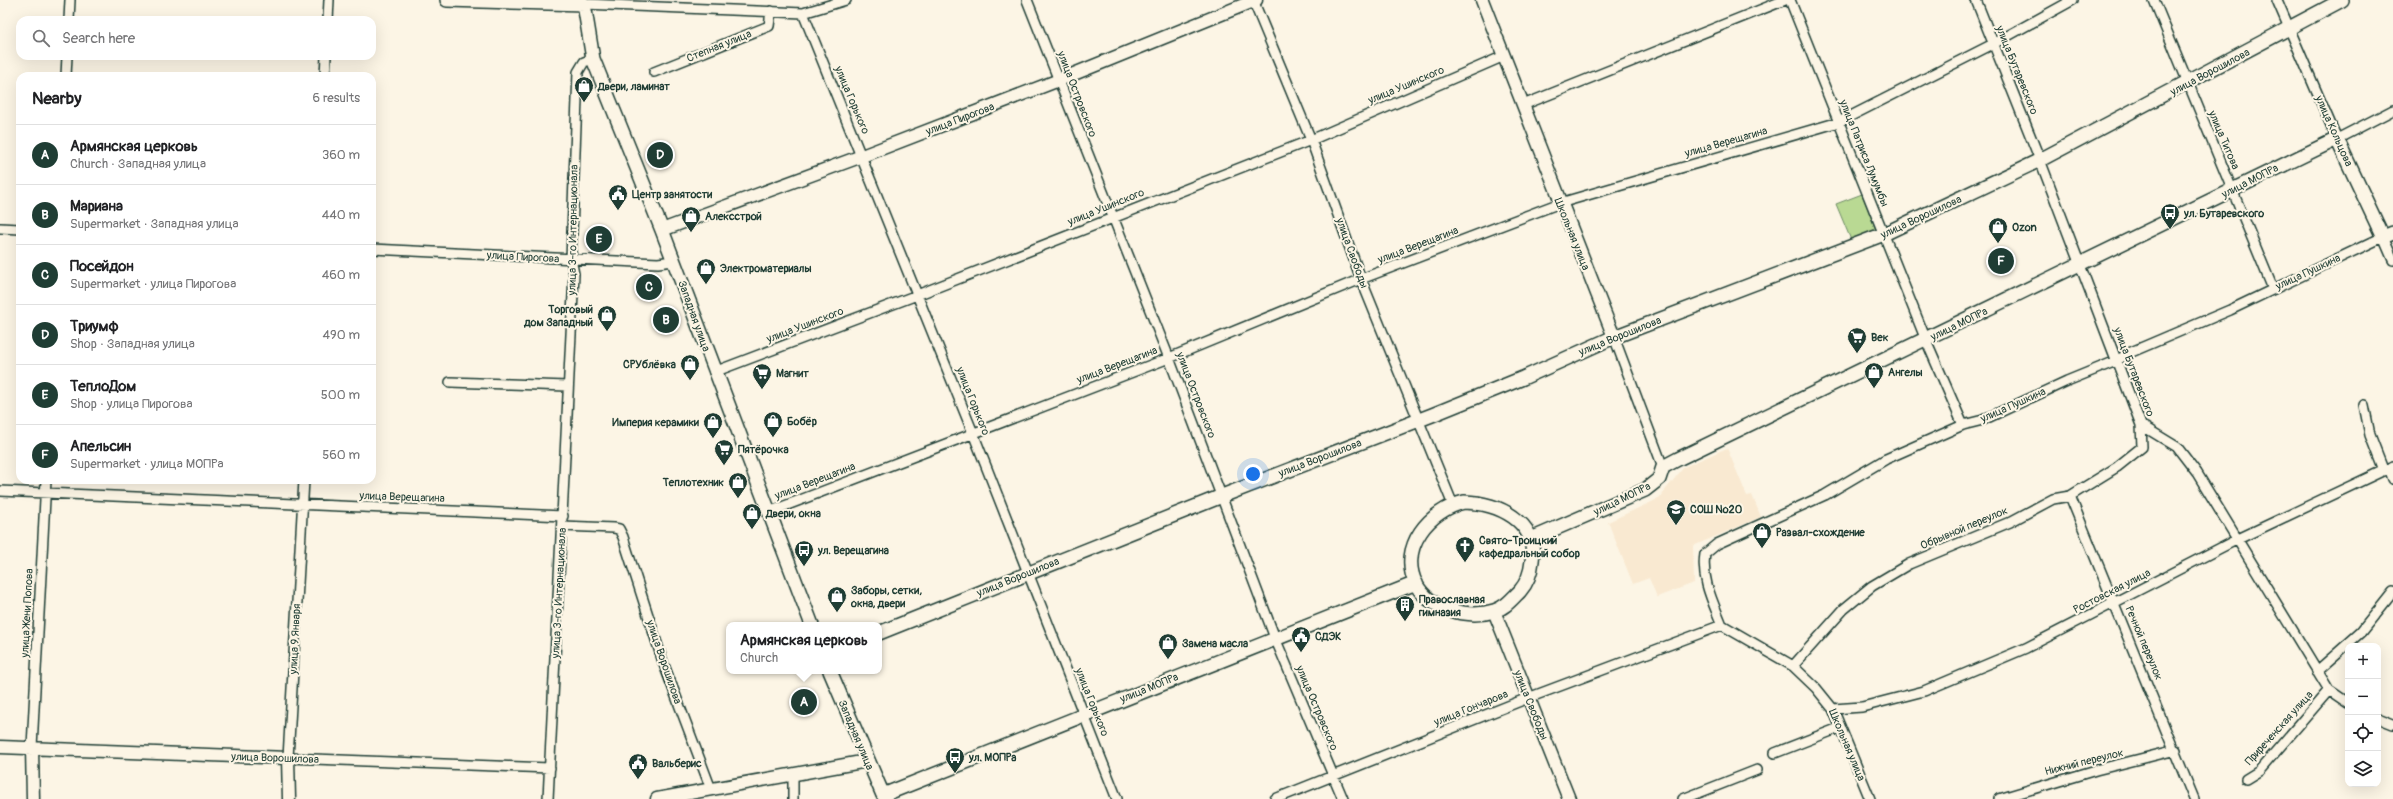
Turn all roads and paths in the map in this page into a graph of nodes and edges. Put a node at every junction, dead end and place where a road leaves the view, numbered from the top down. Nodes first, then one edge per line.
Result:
1 (70, 0) edge
2 (329, 0) edge
3 (447, 0) edge
4 (1027, 0) edge
5 (1254, 0) edge
6 (1482, 0) edge
7 (1785, 0) edge
8 (1790, 0) edge
9 (1976, 0) edge
10 (2073, 0) edge
11 (2154, 0) edge
12 (2277, 0) edge
13 (2342, 0) edge
14 (840, 1) edge
15 (584, 2) edge
16 (771, 11) junction
17 (803, 12) junction
18 (69, 16) edge
19 (328, 16) edge
20 (2290, 29) junction
21 (1993, 44) junction
22 (1504, 56) junction
23 (593, 59) junction
24 (67, 60) edge
25 (326, 60) edge
26 (66, 72) edge
27 (325, 72) edge
28 (654, 72) dead end
29 (1059, 80) junction
30 (2187, 84) junction
31 (1523, 105) junction
32 (2393, 110) edge
33 (1839, 122) junction
34 (2336, 139) junction
35 (1311, 140) junction
36 (862, 156) junction
37 (2040, 160) junction
38 (2232, 190) junction
39 (1560, 203) junction
40 (1112, 218) junction
41 (0, 228) edge
42 (16, 229) edge
43 (662, 230) junction
44 (1884, 234) junction
45 (2388, 235) edge
46 (376, 249) edge
47 (571, 259) junction
48 (2393, 260) edge
49 (673, 261) junction
50 (2079, 265) junction
51 (1361, 279) junction
52 (2273, 289) junction
53 (917, 295) junction
54 (1614, 337) junction
55 (1926, 340) junction
56 (1169, 358) junction
57 (2116, 361) junction
58 (714, 372) junction
59 (450, 382) dead end
60 (567, 386) junction
61 (2364, 405) dead end
62 (1419, 420) junction
63 (1963, 425) junction
64 (2141, 425) junction
65 (973, 433) junction
66 (1663, 467) junction
67 (2389, 468) edge
68 (2393, 479) edge
69 (46, 484) edge
70 (304, 484) edge
71 (0, 491) edge
72 (45, 493) junction
73 (1222, 496) junction
74 (2070, 496) junction
75 (303, 505) junction
76 (1453, 505) junction
77 (769, 512) junction
78 (563, 516) junction
79 (562, 526) junction
80 (1531, 539) junction
81 (2236, 540) junction
82 (1028, 574) junction
83 (1416, 583) junction
84 (2393, 592) edge
85 (2115, 604) junction
86 (1494, 611) junction
87 (811, 622) edge
88 (1722, 625) junction
89 (882, 632) edge
90 (1275, 638) junction
91 (1793, 666) junction
92 (2317, 672) junction
93 (831, 674) edge
94 (2329, 690) junction
95 (1528, 698) junction
96 (2345, 701) edge
97 (1833, 709) junction
98 (1084, 713) junction
99 (2381, 719) edge
100 (2393, 724) edge
101 (1839, 728) junction
102 (0, 747) edge
103 (32, 748) junction
104 (2176, 750) junction
105 (1775, 752) dead end
106 (288, 758) junction
107 (867, 761) junction
108 (550, 768) junction
109 (1757, 770) dead end
110 (793, 774) junction
111 (1334, 776) junction
112 (2246, 780) dead end
113 (711, 789) junction
114 (884, 797) edge
115 (34, 799) edge
116 (289, 799) edge
117 (548, 799) edge
118 (657, 799) edge
119 (793, 799) edge
120 (1117, 799) edge
121 (1275, 799) edge
122 (1343, 799) edge
123 (1569, 799) edge
124 (1684, 799) edge
125 (1870, 799) edge
126 (1999, 799) edge
127 (2194, 799) edge

1 - 18 street
2 - 19 street
3 - 15 main road
4 - 29 street, улица Островского
5 - 29 street, улица Пирогова
5 - 35 street, улица Свободы
6 - 22 street, Школьная улица
7 - 31 street
8 - 33 street, улица Патриса Лумумбы
9 - 21 street, улица Бутаревского
10 - 21 street, улица Верещагина
11 - 30 street, улица Титова
12 - 20 street, улица Кольцова
13 - 20 main road, улица Ворошилова
14 - 17 street
15 - 16 street
15 - 23 main road, Западная улица
16 - 17 street
16 - 28 street, Степная улица
17 - 36 street, улица Горького
20 - 30 main road, улица Ворошилова
20 - 34 street, улица Кольцова
21 - 33 street, улица Верещагина
21 - 37 street, улица Бутаревского
22 - 31 street, Школьная улица
22 - 35 street, улица Ушинского
23 - 43 main road, Западная улица
23 - 47 street, улица 3-го Интернационала
24 - 26 street
25 - 27 street
29 - 36 street, улица Пирогова
29 - 40 street, улица Островского
30 - 37 main road, улица Ворошилова
30 - 38 street, улица Титова
31 - 39 street, Школьная улица
32 - 34 street, улица МОПРа
33 - 39 street, улица Верещагина
33 - 44 street, улица Патриса Лумумбы
34 - 38 main road, улица МОПРа
34 - 45 main road, улица Кольцова
35 - 40 street, улица Ушинского
35 - 51 street, улица Свободы
36 - 43 street, улица Пирогова
36 - 53 street, улица Горького
37 - 44 main road, улица Ворошилова
37 - 50 street, улица Бутаревского
38 - 50 main road, улица МОПРа
38 - 52 street, улица Титова
39 - 51 street, улица Верещагина
39 - 54 street, Школьная улица
40 - 53 street, улица Ушинского
40 - 56 street, улица Островского
41 - 42 street
43 - 49 main road, Западная улица
44 - 54 main road, улица Ворошилова
44 - 55 street, улица Патриса Лумумбы
45 - 48 street, улица Кольцова
45 - 52 street, улица Пушкина
46 - 47 street, улица Пирогова
47 - 49 street, улица Пирогова
47 - 60 street, улица 3-го Интернационала
49 - 58 main road, Западная улица
50 - 55 main road, улица МОПРа
50 - 57 street, улица Бутаревского
51 - 56 street, улица Верещагина
51 - 62 street, улица Свободы
52 - 57 street, улица Пушкина
53 - 58 street, улица Ушинского
53 - 65 street, улица Горького
54 - 62 main road, улица Ворошилова
54 - 66 street, Школьная улица
55 - 63 street, улица Патриса Лумумбы
55 - 66 main road, улица МОПРа
56 - 65 street, улица Верещагина
56 - 73 street, улица Островского
57 - 63 street, улица Пушкина
57 - 64 street, улица Бутаревского
58 - 77 main road, Западная улица
59 - 60 street
60 - 78 street, улица 3-го Интернационала
61 - 67 street
62 - 73 main road, улица Ворошилова
62 - 76 street, улица Свободы
63 - 88 street, улица Пушкина
64 - 74 street, Обрывной переулок
64 - 81 street, улица Бутаревского
65 - 77 street, улица Верещагина
65 - 82 street, улица Горького
66 - 80 main road, улица МОПРа
67 - 68 street
67 - 81 street, Ростовская улица
69 - 72 street, улица Жени Попова
70 - 75 street, улица 9 Января
71 - 72 street, улица Верещагина
72 - 75 street, улица Верещагина
72 - 103 street, улица Жени Попова
73 - 82 main road, улица Ворошилова
73 - 90 street, улица Островского
74 - 85 street, Речной переулок
74 - 91 street, Обрывной переулок
75 - 78 street, улица Верещагина
75 - 106 street, улица 9 Января
76 - 80 main road
76 - 83 main road
77 - 87 main road, Западная улица
78 - 79 street, улица 3-го Интернационала
79 - 108 street, улица 3-го Интернационала
79 - 113 street, улица Ворошилова
80 - 86 main road
81 - 85 street, Ростовская улица
81 - 92 street, улица Бутаревского
82 - 89 main road, улица Ворошилова
82 - 98 street, улица Горького
83 - 86 main road
83 - 90 main road, улица МОПРа
84 - 92 street
85 - 97 street, Ростовская улица
85 - 104 street, Речной переулок
86 - 95 street, улица Свободы
88 - 91 street, Школьная улица
88 - 95 street, улица Гончарова
90 - 98 main road, улица МОПРа
90 - 111 street, улица Островского
91 - 97 street, Школьная улица
92 - 94 street, улица Бутаревского
93 - 107 main road, Западная улица
94 - 96 street, улица Бутаревского
94 - 112 street, Приреченская улица
95 - 111 street, улица Гончарова
95 - 123 street, улица Свободы
97 - 101 street, Школьная улица
98 - 114 main road, улица МОПРа
98 - 120 street, улица Горького
99 - 100 street
101 - 105 street
101 - 125 street, Школьная улица
102 - 103 street, улица Ворошилова
103 - 106 street, улица Ворошилова
103 - 115 street
104 - 126 street, Нижний переулок
104 - 127 street, Речной переулок
106 - 108 street, улица Ворошилова
106 - 116 street, улица 9 Января
107 - 110 street
107 - 114 main road, Западная улица
108 - 117 street, улица 3-го Интернационала
109 - 124 street
110 - 113 street
110 - 119 street
111 - 121 street, улица Гончарова
111 - 122 street, улица Островского
113 - 118 street

